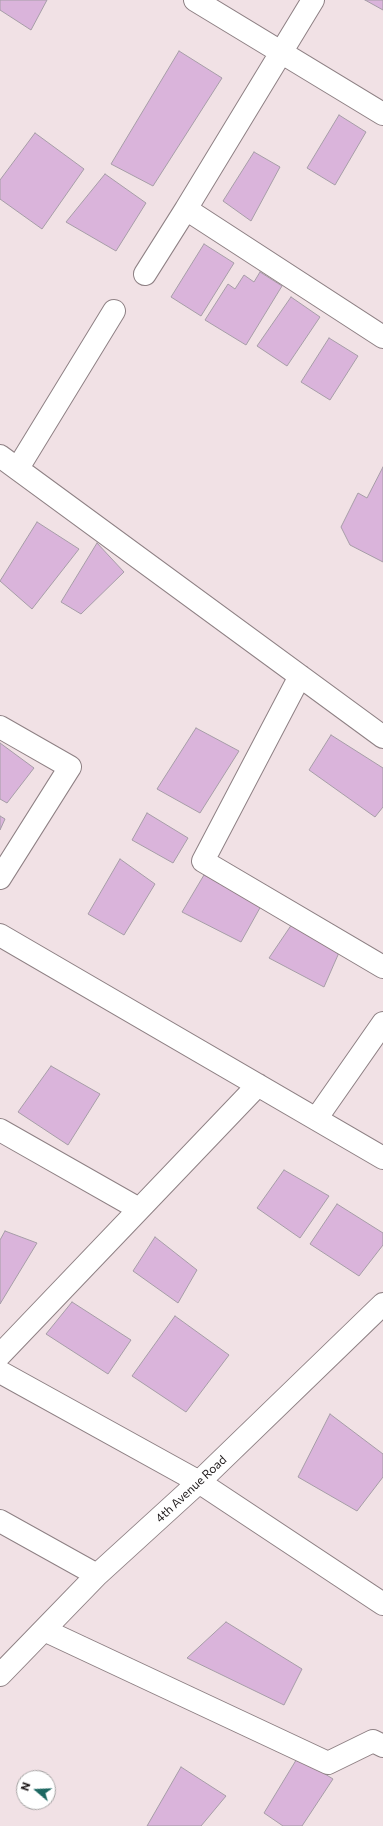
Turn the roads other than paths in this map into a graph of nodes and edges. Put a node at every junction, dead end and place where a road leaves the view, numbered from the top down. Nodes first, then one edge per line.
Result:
1 (195, 0) edge
2 (313, 0) edge
3 (282, 54) junction
4 (383, 114) edge
5 (186, 210) junction
6 (145, 274) dead end
7 (114, 312) dead end
8 (383, 337) edge
9 (0, 456) edge
10 (18, 468) junction
11 (300, 676) junction
12 (0, 727) edge
13 (383, 737) edge
14 (0, 878) edge
15 (0, 935) edge
16 (383, 967) edge
17 (383, 1023) edge
18 (258, 1085) junction
19 (316, 1119) junction
20 (0, 1130) edge
21 (383, 1158) edge
22 (139, 1209) junction
23 (383, 1304) edge
24 (0, 1355) edge
25 (0, 1372) edge
26 (199, 1482) junction
27 (0, 1521) edge
28 (97, 1575) junction
29 (383, 1604) edge
30 (44, 1630) junction
31 (0, 1675) edge
32 (383, 1746) edge

1 - 3 street
2 - 3 street
3 - 4 street
3 - 5 street
5 - 6 street
5 - 8 street
7 - 10 street
9 - 10 street
10 - 11 street
11 - 13 street
11 - 16 street
12 - 14 street
15 - 18 street
17 - 19 street
18 - 19 street
18 - 22 street
19 - 21 street
20 - 22 street
22 - 24 street
23 - 26 street, 4th Avenue Road
25 - 26 street
26 - 28 street, 4th Avenue Road
26 - 29 street
27 - 28 street
28 - 30 street, 4th Avenue Road
30 - 31 street, 4th Avenue Road
30 - 32 street

